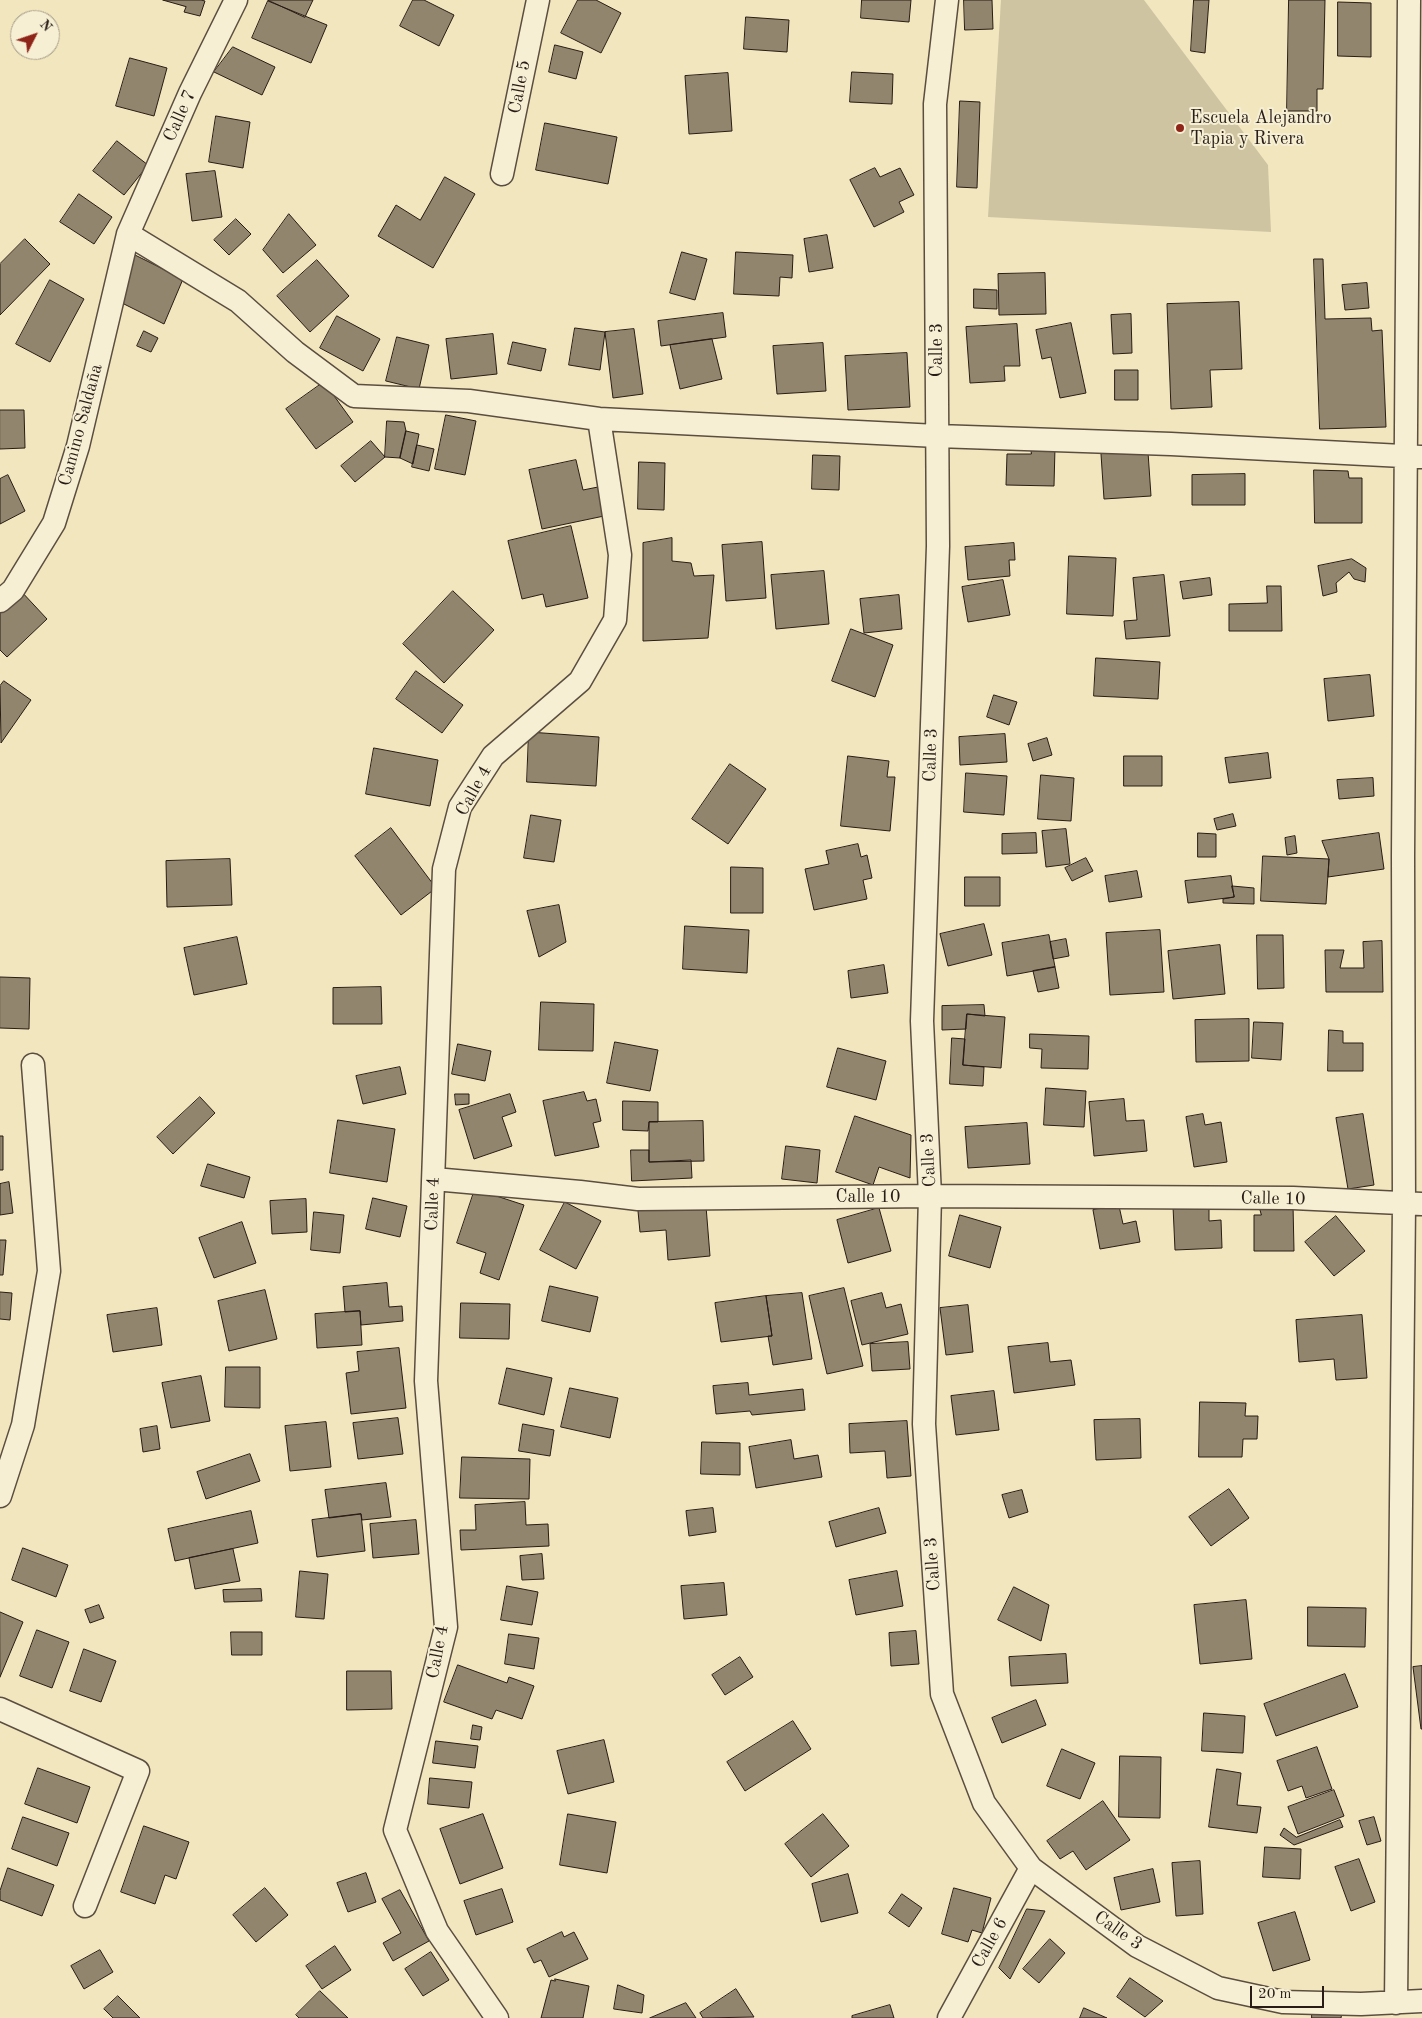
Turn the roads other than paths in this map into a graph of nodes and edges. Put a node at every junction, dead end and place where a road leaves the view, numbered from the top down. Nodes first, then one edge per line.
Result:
1 (236, 0) edge
2 (538, 0) edge
3 (946, 0) edge
4 (1409, 0) edge
5 (502, 174) dead end
6 (128, 234) junction
7 (599, 419) junction
8 (937, 436) junction
9 (1415, 456) edge
10 (0, 601) edge
11 (33, 1065) dead end
12 (434, 1179) junction
13 (930, 1196) junction
14 (1413, 1204) edge
15 (0, 1496) edge
16 (0, 1709) edge
17 (1031, 1868) junction
18 (85, 1906) dead end
19 (1422, 2002) edge
20 (1396, 2003) junction
21 (497, 2018) edge
22 (949, 2018) edge

1 - 6 street, Calle 7
2 - 5 street, Calle 5
3 - 8 street, Calle 3
4 - 9 street
6 - 7 street
6 - 10 street, Camino Saldaña
7 - 8 street
7 - 12 street, Calle 4
8 - 9 street
8 - 13 street, Calle 3
9 - 14 street
11 - 15 street
12 - 13 street, Calle 10
12 - 21 street, Calle 4
13 - 14 street, Calle 10
13 - 17 street, Calle 3
14 - 20 street
16 - 18 street
17 - 20 street, Calle 3
17 - 22 street, Calle 6
19 - 20 street, Calle 3

